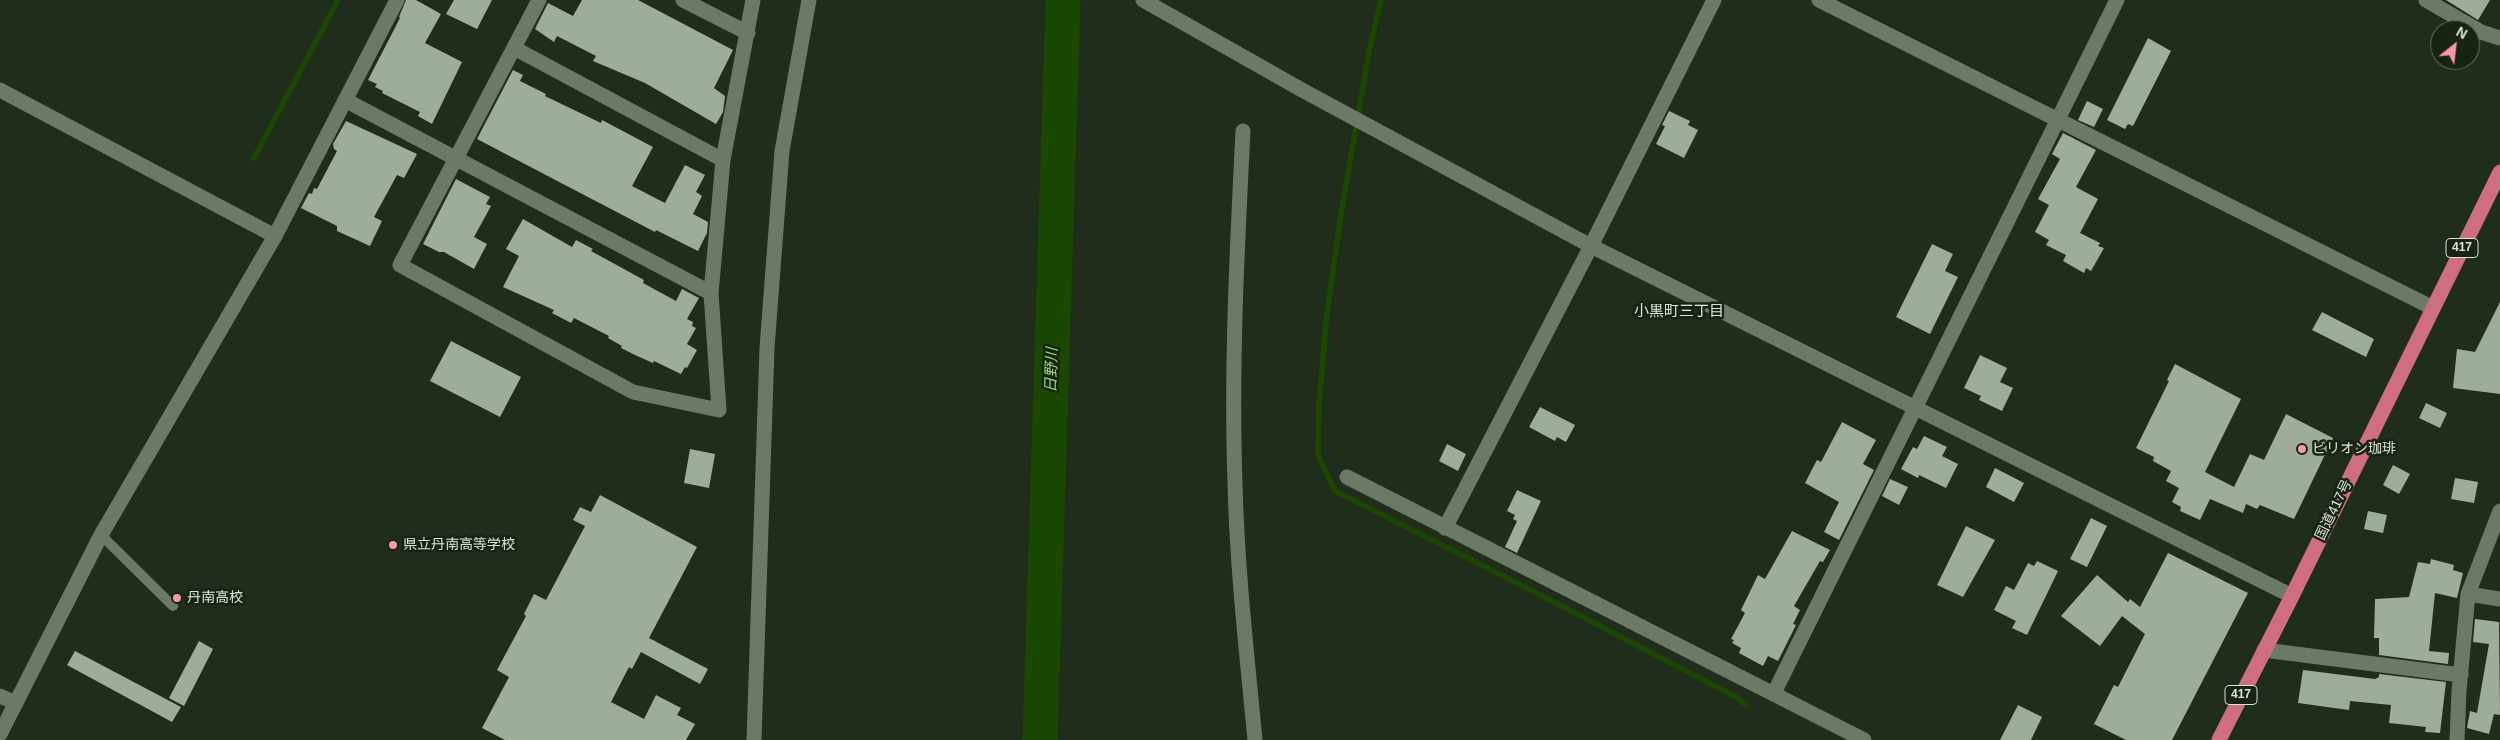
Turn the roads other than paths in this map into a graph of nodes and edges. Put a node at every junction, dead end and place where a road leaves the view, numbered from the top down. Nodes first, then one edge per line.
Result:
1 (397, 0) edge
2 (539, 0) edge
3 (683, 0) edge
4 (753, 0) edge
5 (809, 0) edge
6 (1143, 0) edge
7 (1714, 0) edge
8 (1819, 0) edge
9 (2117, 0) edge
10 (2426, 0) edge
11 (748, 33) junction
12 (2500, 38) edge
13 (514, 48) junction
14 (0, 90) edge
15 (345, 100) junction
16 (2059, 118) junction
17 (1243, 131) dead end
18 (456, 158) junction
19 (723, 160) junction
20 (2500, 172) edge
21 (2496, 191) edge
22 (275, 236) junction
23 (1591, 246) junction
24 (711, 293) junction
25 (2433, 308) junction
26 (1916, 409) junction
27 (1347, 477) dead end
28 (2500, 511) edge
29 (1445, 528) junction
30 (101, 535) junction
31 (2468, 594) junction
32 (2292, 596) junction
33 (2500, 599) edge
34 (173, 606) dead end
35 (2264, 650) junction
36 (2461, 675) junction
37 (1774, 693) junction
38 (0, 696) edge
39 (16, 703) junction
40 (0, 734) edge
41 (754, 740) edge
42 (1255, 740) edge
43 (1864, 740) edge
44 (2219, 740) edge
45 (2457, 740) edge

1 - 15 street
2 - 13 street
3 - 11 street
4 - 11 street
5 - 41 street
6 - 23 street
7 - 23 street
8 - 16 street
9 - 16 street
10 - 12 street
11 - 19 street
13 - 18 street
13 - 19 street
14 - 22 street
15 - 18 street
15 - 22 street
16 - 25 street
16 - 26 street
17 - 42 street
18 - 24 street
18 - 24 street
19 - 24 street
20 - 21 highway, 国道417号 / 417
21 - 25 highway, 国道417号 / 417
22 - 30 street
23 - 26 street
23 - 29 street
25 - 32 highway, 国道417号 / 417
26 - 32 street
26 - 37 street
27 - 29 street
28 - 31 street
29 - 37 street
30 - 34 lane
30 - 39 street
31 - 33 street
31 - 36 street
32 - 35 highway, 国道417号 / 417
35 - 36 street
35 - 44 highway, 国道417号 / 417
36 - 45 street
37 - 43 street
38 - 39 street
39 - 40 street

